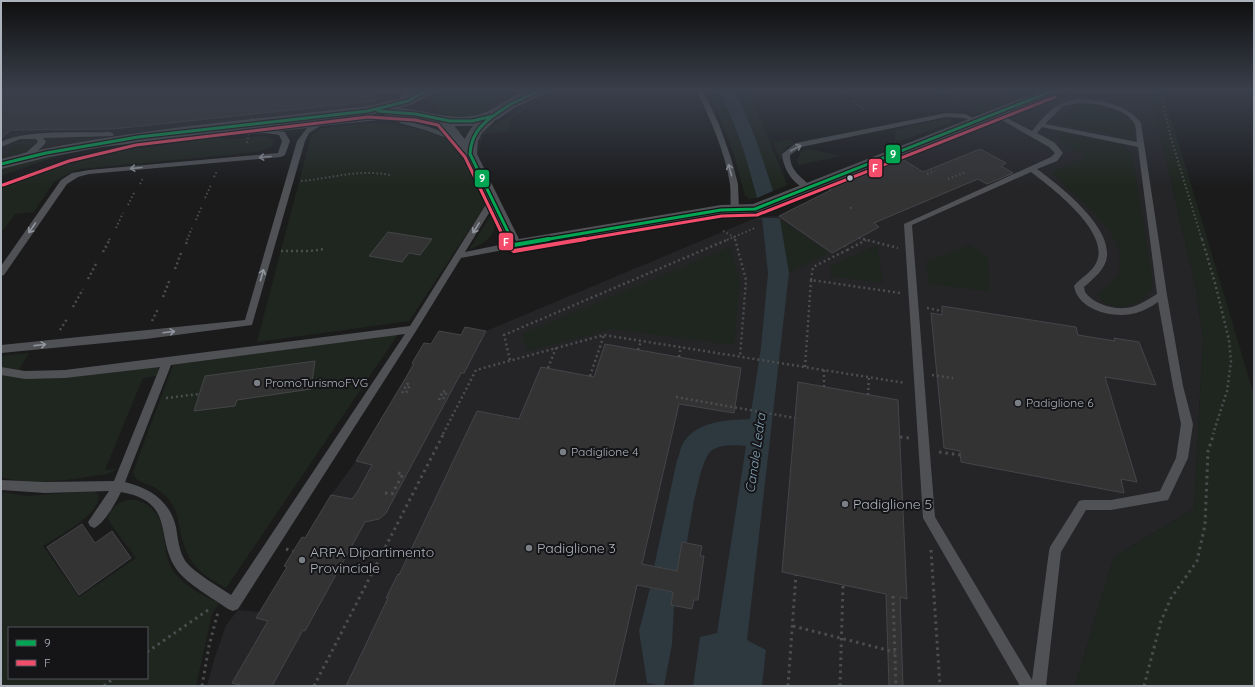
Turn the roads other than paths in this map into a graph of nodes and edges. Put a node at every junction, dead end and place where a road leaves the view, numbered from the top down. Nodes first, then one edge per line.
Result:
1 (286, 123) edge
2 (327, 123) edge
3 (409, 123) edge
4 (442, 123) edge
5 (485, 123) edge
6 (715, 123) edge
7 (910, 123) edge
8 (972, 123) edge
9 (1012, 123) edge
10 (1138, 123) edge
11 (322, 124) junction
12 (1041, 125) joint
13 (254, 131) junction
14 (189, 132) junction
15 (110, 134) dead end
16 (1033, 134) junction
17 (31, 136) junction
18 (135, 138) junction
19 (459, 139) junction
20 (1, 145) edge
21 (1142, 145) junction
22 (297, 154) junction
23 (470, 154) junction
24 (281, 155) junction
25 (1, 164) edge
26 (1032, 169) junction
27 (1, 179) edge
28 (807, 187) junction
29 (492, 200) junction
30 (735, 208) junction
31 (514, 245) junction
32 (458, 256) junction
33 (1, 274) edge
34 (1162, 295) junction
35 (413, 329) junction
36 (1, 349) edge
37 (167, 362) junction
38 (1, 371) edge
39 (1, 485) edge
40 (118, 486) junction
41 (94, 522) dead end
42 (1028, 686) edge
43 (1039, 686) edge

1 - 14 street
2 - 11 lane
3 - 19 lane
4 - 19 street
5 - 23 street
30 -> 6 lane
28 -> 7 lane
8 - 28 street
9 - 16 lane
10 - 21 lane
11 - 13 lane
11 - 22 lane
12 - 16 lane
12 - 21 lane
13 - 14 lane
13 - 24 lane
14 - 18 street
15 - 17 lane
16 - 26 lane
17 - 20 lane
17 - 25 lane
18 - 25 street
18 - 27 street
19 - 23 street
21 - 34 lane
22 - 24 lane
36 -> 22 lane
23 - 29 street
24 -> 33 lane
26 - 34 lane
26 - 42 lane
28 - 30 street
29 - 31 street
29 -> 32 lane
30 - 31 street
31 - 32 lane
32 - 35 lane
34 - 43 lane
35 - 37 lane
35 - 40 lane
37 - 38 lane
37 - 40 lane
39 - 40 lane
40 - 41 lane

